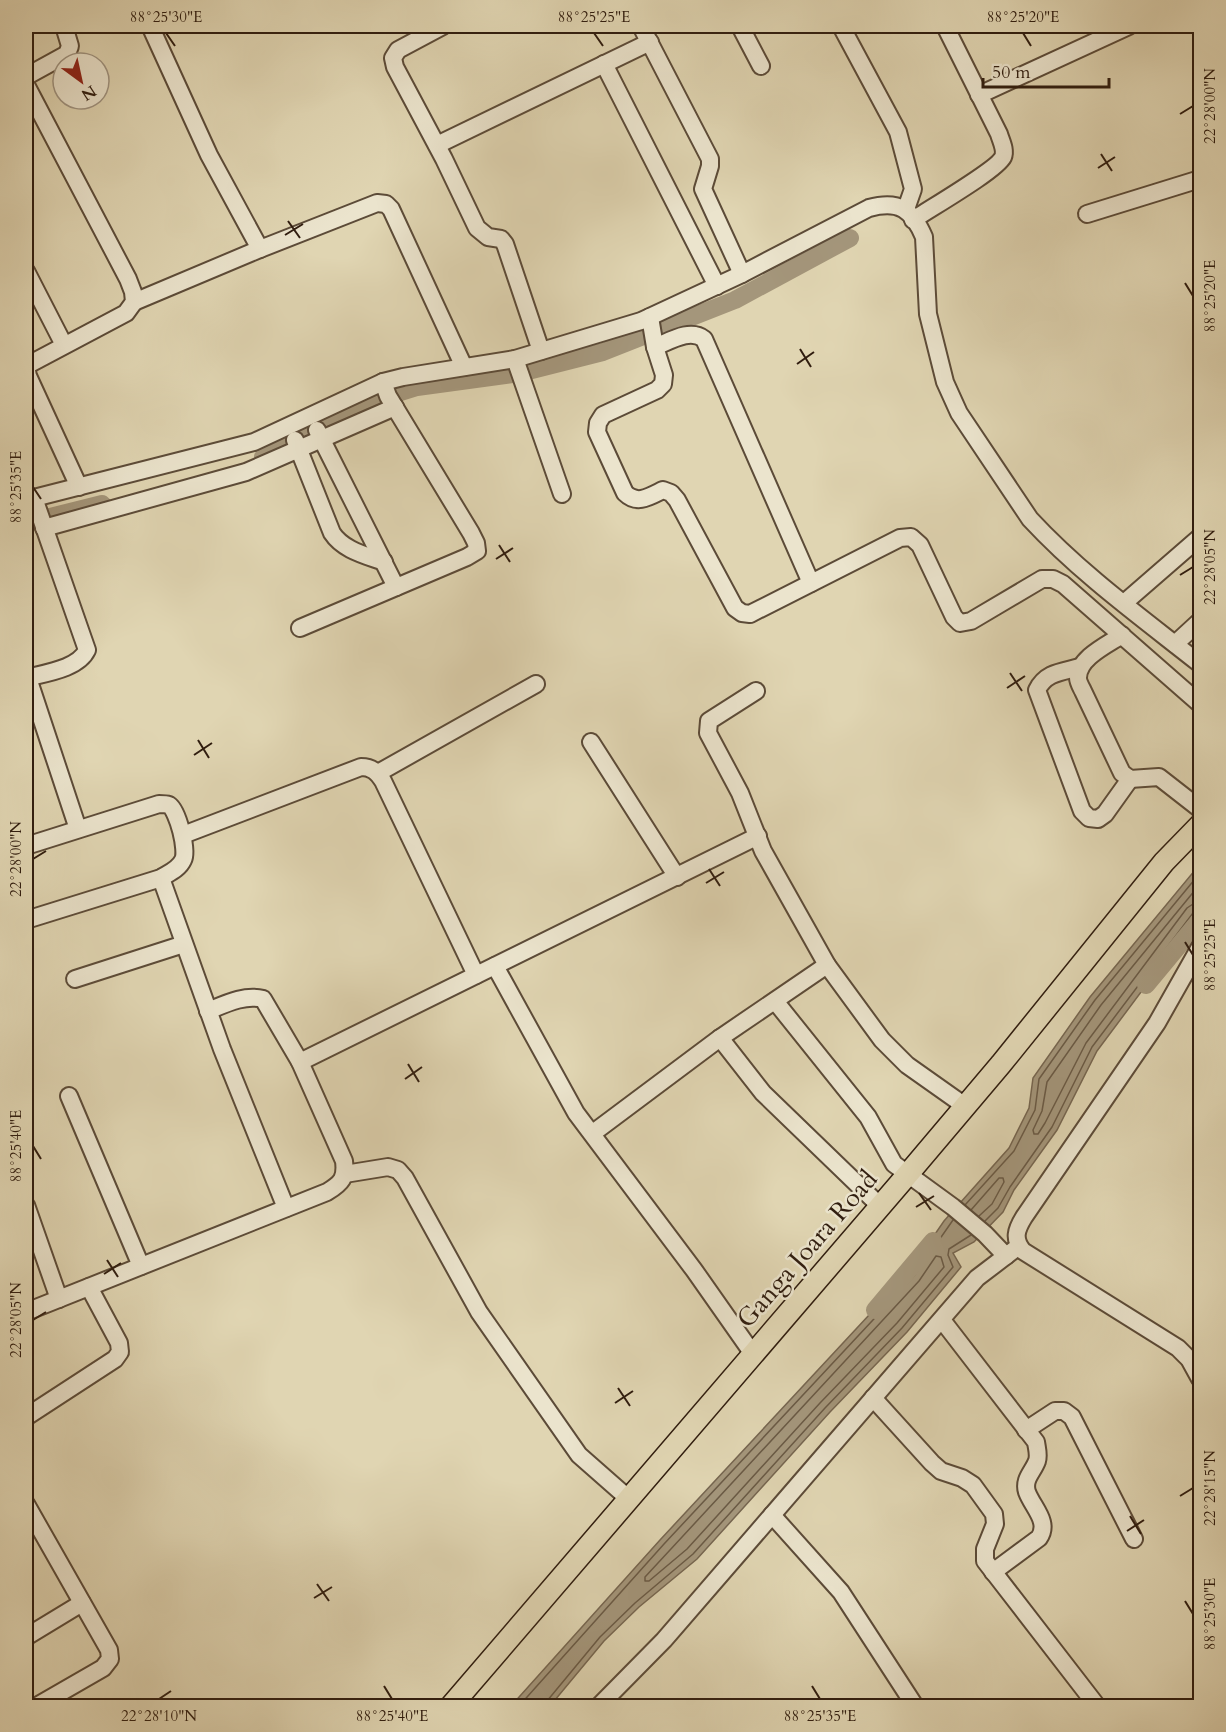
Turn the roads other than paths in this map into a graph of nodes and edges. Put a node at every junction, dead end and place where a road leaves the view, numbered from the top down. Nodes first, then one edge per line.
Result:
1 (64, 26) edge
2 (443, 26) edge
3 (641, 26) edge
4 (741, 26) edge
5 (841, 26) edge
6 (945, 26) edge
7 (1129, 26) edge
8 (152, 30) dead end
9 (650, 42) junction
10 (604, 64) junction
11 (761, 66) dead end
12 (26, 83) edge
13 (979, 94) junction
14 (437, 145) junction
15 (1200, 179) edge
16 (910, 214) junction
17 (1088, 214) dead end
18 (260, 249) junction
19 (26, 271) edge
20 (742, 274) junction
21 (717, 286) junction
22 (134, 302) junction
23 (650, 317) junction
24 (64, 345) junction
25 (655, 347) junction
26 (541, 351) junction
27 (515, 359) junction
28 (464, 367) junction
29 (383, 382) junction
30 (395, 407) junction
31 (316, 428) junction
32 (293, 438) junction
33 (79, 487) junction
34 (561, 494) dead end
35 (36, 511) edge
36 (1200, 537) edge
37 (384, 562) junction
38 (811, 583) junction
39 (396, 587) junction
40 (1124, 603) junction
41 (1200, 621) edge
42 (300, 628) dead end
43 (1122, 635) junction
44 (1175, 644) junction
45 (1200, 664) edge
46 (1080, 667) junction
47 (26, 676) edge
48 (536, 684) dead end
49 (756, 691) dead end
50 (1200, 705) edge
51 (591, 742) dead end
52 (378, 773) junction
53 (1130, 779) junction
54 (1200, 809) edge
55 (1200, 825) edge
56 (78, 829) junction
57 (183, 835) junction
58 (758, 836) junction
59 (26, 846) edge
60 (677, 877) junction
61 (160, 878) junction
62 (26, 916) edge
63 (184, 944) junction
64 (1198, 958) edge
65 (827, 965) junction
66 (495, 966) junction
67 (476, 975) junction
68 (75, 979) dead end
69 (775, 1001) junction
70 (208, 1011) junction
71 (720, 1038) junction
72 (300, 1062) junction
73 (69, 1096) dead end
74 (965, 1106) junction
75 (593, 1133) junction
76 (345, 1174) junction
77 (908, 1174) junction
78 (26, 1205) edge
79 (880, 1206) junction
80 (286, 1208) junction
81 (1013, 1251) junction
82 (141, 1266) junction
83 (89, 1287) junction
84 (59, 1299) junction
85 (26, 1312) edge
86 (942, 1320) junction
87 (753, 1354) junction
88 (1195, 1356) edge
89 (1200, 1379) edge
90 (873, 1398) junction
91 (26, 1417) edge
92 (1026, 1430) junction
93 (629, 1499) junction
94 (26, 1504) edge
95 (772, 1515) junction
96 (1134, 1539) dead end
97 (993, 1572) junction
98 (82, 1602) junction
99 (26, 1637) edge
100 (615, 1700) edge
101 (37, 1707) edge
102 (452, 1707) edge
103 (599, 1707) edge
104 (915, 1707) edge
105 (1097, 1707) edge

1 - 12 street
2 - 14 street
3 - 9 street
4 - 11 street
5 - 16 street
6 - 13 street
7 - 13 street
8 - 18 street
9 - 10 street
9 - 20 street
10 - 14 street
10 - 21 street
12 - 22 street
13 - 16 street
14 - 26 street
15 - 17 street
16 - 20 street
16 - 40 street
18 - 22 street
18 - 28 street
19 - 24 street
20 - 21 street
21 - 23 street
22 - 24 street
23 - 25 street
23 - 26 street
24 - 33 street
25 - 38 street
25 - 38 street
26 - 27 street
27 - 28 street
27 - 34 street
28 - 29 street
29 - 30 street
29 - 31 street
30 - 31 street
30 - 39 street
31 - 32 street
31 - 32 street
31 - 37 street
32 - 33 street
32 - 35 street
32 - 37 street
33 - 35 street
35 - 47 street
36 - 40 street
37 - 39 street
38 - 43 street
39 - 42 street
40 - 44 street
41 - 44 street
43 - 46 street
43 - 50 street
44 - 45 street
46 - 53 street
46 - 53 street
47 - 56 street
48 - 52 street
49 - 58 street
51 - 60 street
52 - 57 street
52 - 67 street
53 - 54 street
55 - 74 main road, Ganga Joara Road
56 - 57 street
56 - 59 street
57 - 61 street
58 - 60 street
58 - 65 street
60 - 66 street
61 - 62 street
61 - 63 street
63 - 68 street
63 - 70 street
64 - 81 street
65 - 69 street
65 - 74 street
66 - 67 street
66 - 75 street
67 - 72 street
69 - 71 street
69 - 77 street
70 - 72 street
70 - 80 street
71 - 75 street
71 - 79 street
72 - 76 street
73 - 82 street
74 - 77 main road, Ganga Joara Road
75 - 87 street
76 - 80 street
76 - 93 street
77 - 79 main road, Ganga Joara Road
77 - 81 street
78 - 84 street
79 - 87 main road, Ganga Joara Road
80 - 82 street
81 - 86 street
81 - 88 street
82 - 83 street
83 - 84 street
83 - 91 street
84 - 85 street
86 - 90 street
86 - 92 street
87 - 93 main road, Ganga Joara Road
88 - 89 street
90 - 95 street
90 - 97 street
92 - 96 street
92 - 97 street
93 - 102 main road, Ganga Joara Road
94 - 98 street
95 - 100 street
95 - 104 street
97 - 105 street
98 - 99 street
98 - 101 street
100 - 103 street

